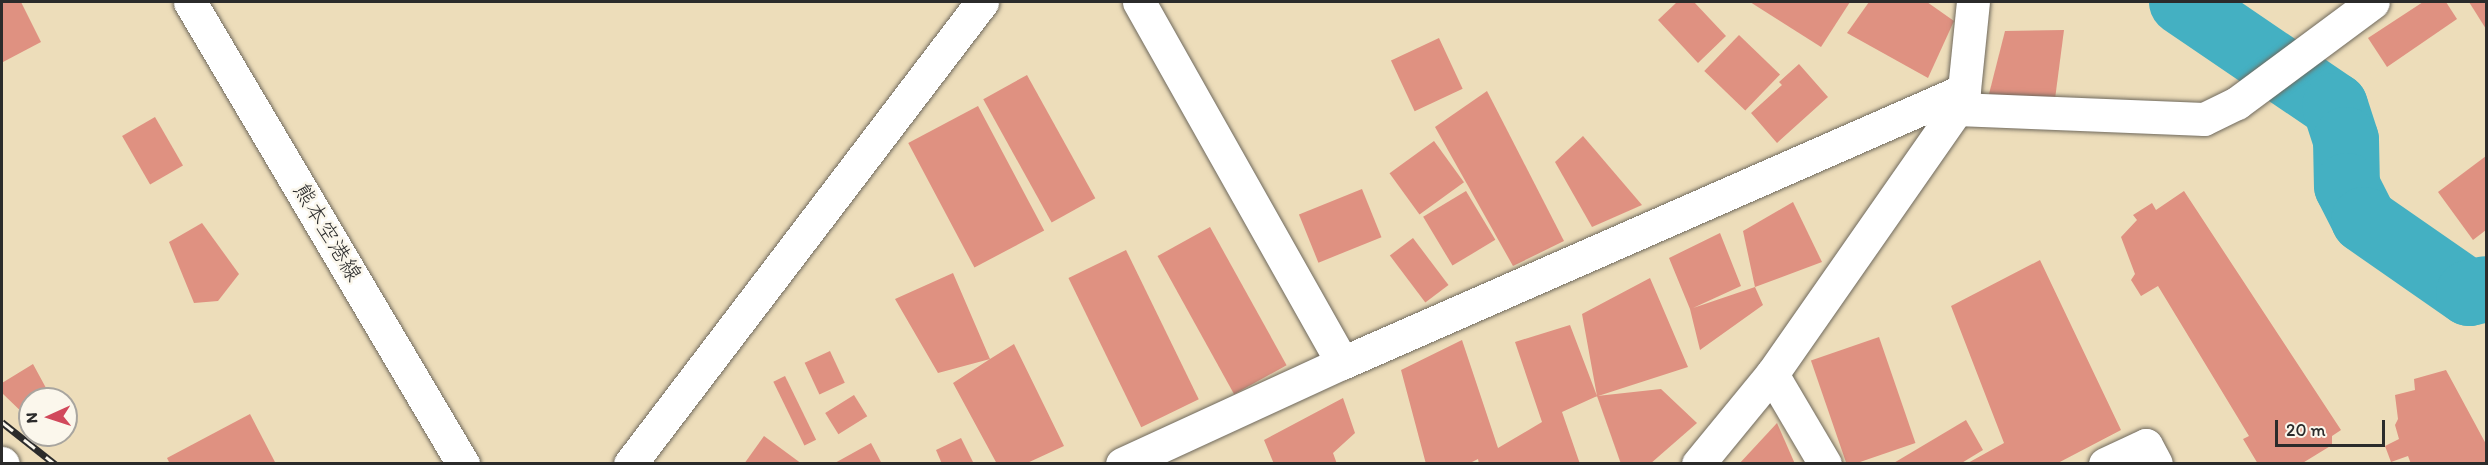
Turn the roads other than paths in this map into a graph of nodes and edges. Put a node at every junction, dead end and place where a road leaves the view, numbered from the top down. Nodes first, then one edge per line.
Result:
1 (190, 2) edge
2 (982, 2) edge
3 (1139, 2) edge
4 (1973, 2) edge
5 (2373, 2) edge
6 (1960, 99) junction
7 (1342, 363) junction
8 (1772, 374) junction
9 (464, 464) edge
10 (630, 464) edge
11 (1122, 464) edge
12 (1698, 464) edge
13 (1825, 464) edge
14 (2106, 464) edge
15 (2156, 464) edge

1 - 9 street, 熊本空港線
2 - 10 street
3 - 7 street
4 - 6 street
5 - 6 street
6 - 7 street
6 - 8 street
7 - 11 street
8 - 12 street
8 - 13 street
14 - 15 street

